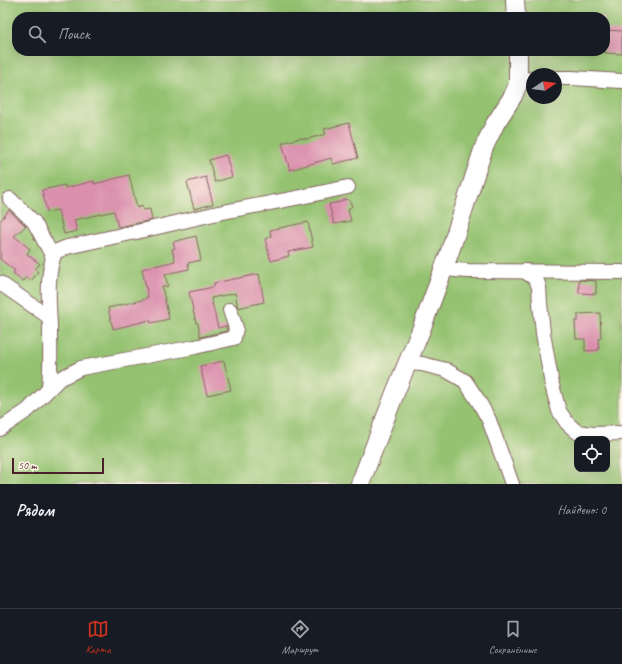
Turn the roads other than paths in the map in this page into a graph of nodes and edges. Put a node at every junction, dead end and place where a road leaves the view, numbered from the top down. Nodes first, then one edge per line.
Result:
1 (515, 0) edge
2 (516, 12) edge
3 (519, 56) edge
4 (562, 78) edge
5 (525, 79) edge
6 (622, 81) edge
7 (348, 187) dead end
8 (10, 199) dead end
9 (53, 257) junction
10 (444, 268) junction
11 (524, 271) junction
12 (622, 272) edge
13 (0, 283) edge
14 (230, 310) dead end
15 (49, 317) junction
16 (408, 363) junction
17 (49, 387) junction
18 (0, 429) edge
19 (622, 433) edge
20 (360, 484) edge
21 (512, 484) edge

1 - 2 street
3 - 5 street
4 - 6 street
5 - 10 street
7 - 9 street
8 - 9 street
9 - 15 street
10 - 11 street
10 - 16 street
11 - 12 street
11 - 19 street
13 - 15 street
14 - 17 street
15 - 17 street
16 - 20 street
16 - 21 street
17 - 18 street

